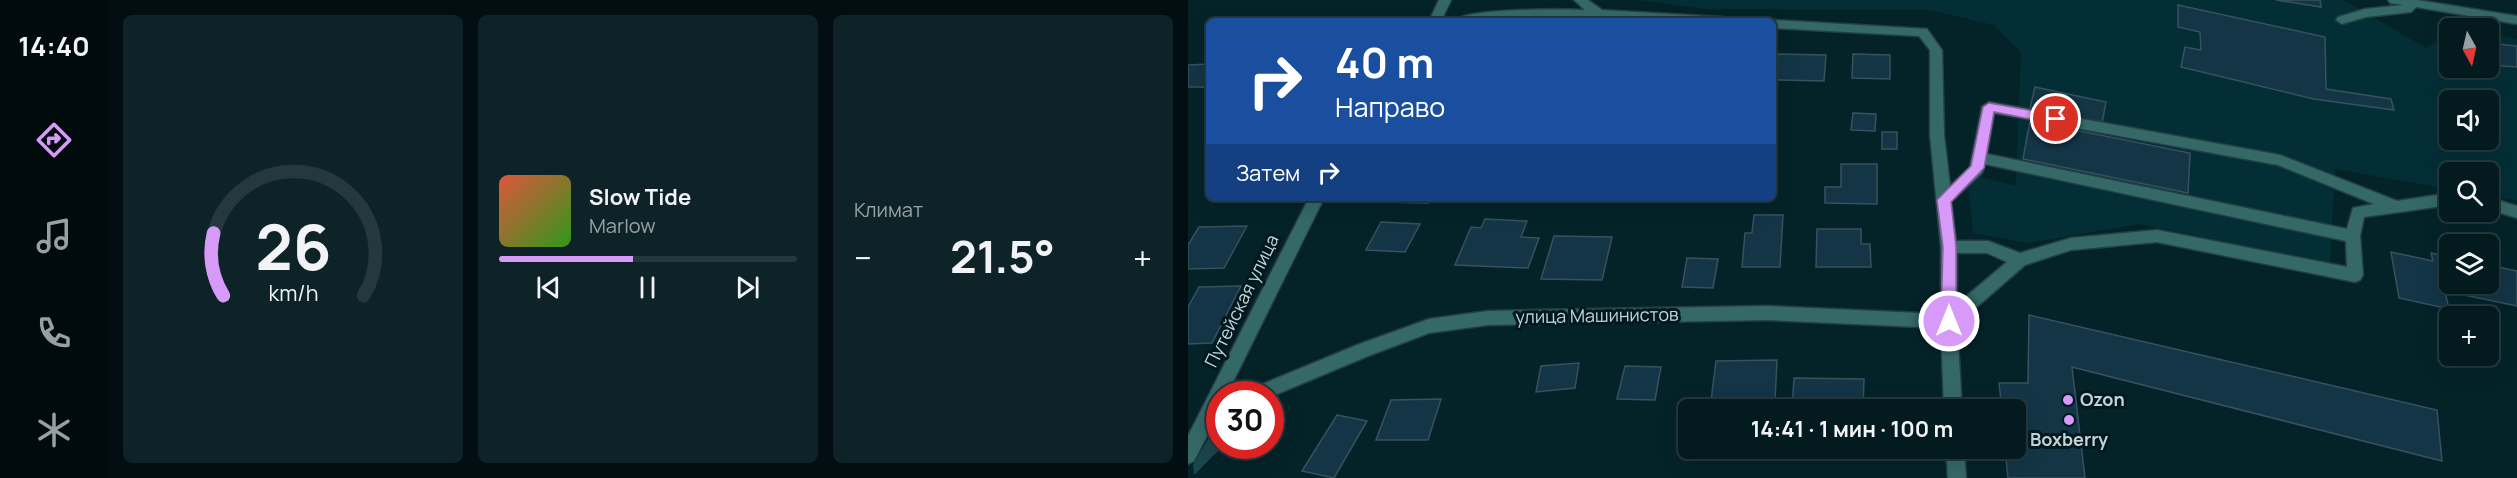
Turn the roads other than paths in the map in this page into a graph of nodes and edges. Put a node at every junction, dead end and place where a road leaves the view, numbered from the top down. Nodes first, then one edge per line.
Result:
1 (1445, 0) edge
2 (1580, 0) edge
3 (2394, 0) edge
4 (2432, 5) junction
5 (1599, 14) junction
6 (1436, 18) edge
7 (1478, 18) edge
8 (1669, 18) edge
9 (2342, 20) dead end
10 (2517, 20) edge
11 (1776, 24) edge
12 (1980, 158) junction
13 (1944, 200) junction
14 (1315, 201) edge
15 (2439, 201) edge
16 (2499, 206) edge
17 (2398, 207) junction
18 (2517, 212) edge
19 (2353, 236) junction
20 (1949, 247) junction
21 (2020, 260) junction
22 (1949, 321) junction
23 (1228, 381) edge
24 (1284, 383) edge
25 (1953, 399) edge
26 (1206, 416) edge
27 (1188, 421) edge
28 (1206, 425) edge
29 (1188, 455) edge
30 (1956, 459) edge
31 (1957, 478) edge

1 - 6 street
2 - 5 street
3 - 4 street
4 - 9 street
4 - 10 street
5 - 7 street
5 - 8 street
11 - 13 street
12 - 13 street
12 - 17 street
12 - 19 street
13 - 20 street
14 - 23 street, Путейская улица
15 - 17 street
16 - 18 street
17 - 19 street
19 - 21 street
20 - 21 street
20 - 22 street
21 - 22 street
22 - 24 street, улица Машинистов
22 - 25 street
26 - 27 street
28 - 29 street, Путейская улица
30 - 31 street

